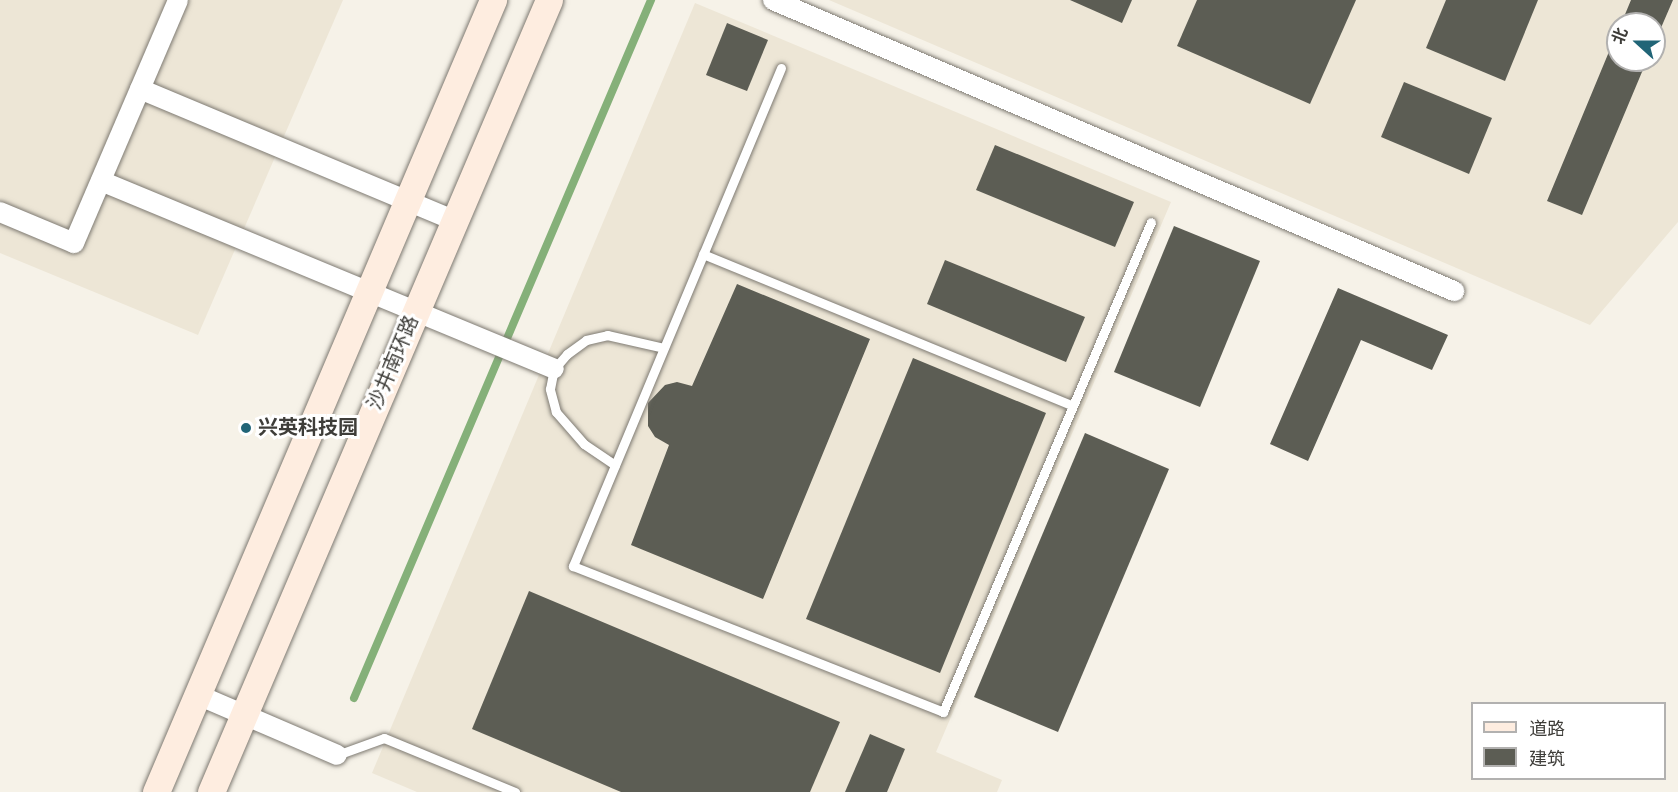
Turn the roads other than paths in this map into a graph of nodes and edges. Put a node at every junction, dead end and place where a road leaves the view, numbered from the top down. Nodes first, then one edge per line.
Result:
1 (177, 0) edge
2 (493, 0) edge
3 (549, 0) edge
4 (773, 0) edge
5 (781, 68) dead end
6 (140, 89) junction
7 (101, 181) junction
8 (408, 200) junction
9 (0, 212) edge
10 (455, 220) junction
11 (1151, 222) dead end
12 (703, 254) junction
13 (1454, 291) dead end
14 (369, 293) junction
15 (415, 313) junction
16 (664, 348) junction
17 (555, 369) junction
18 (1072, 405) junction
19 (615, 465) junction
20 (198, 695) junction
21 (244, 715) junction
22 (337, 755) joint
23 (156, 792) edge
24 (211, 792) edge
25 (515, 792) edge

1 - 6 street
2 - 8 main road
3 - 10 main road, 沙井南环路
4 - 13 street
5 - 12 lane
6 - 7 street
6 - 8 street
7 - 9 street
7 - 14 street
8 - 10 street
8 - 14 main road
10 - 15 main road, 沙井南环路
11 - 18 lane
12 - 16 lane
12 - 18 lane
14 - 15 street
14 - 20 main road
15 - 17 street
15 - 21 main road, 沙井南环路
16 - 17 lane
16 - 19 lane
17 - 19 lane
18 - 19 lane
20 - 21 street
20 - 23 main road
21 - 22 street
21 - 24 main road, 沙井南环路
22 - 25 lane

